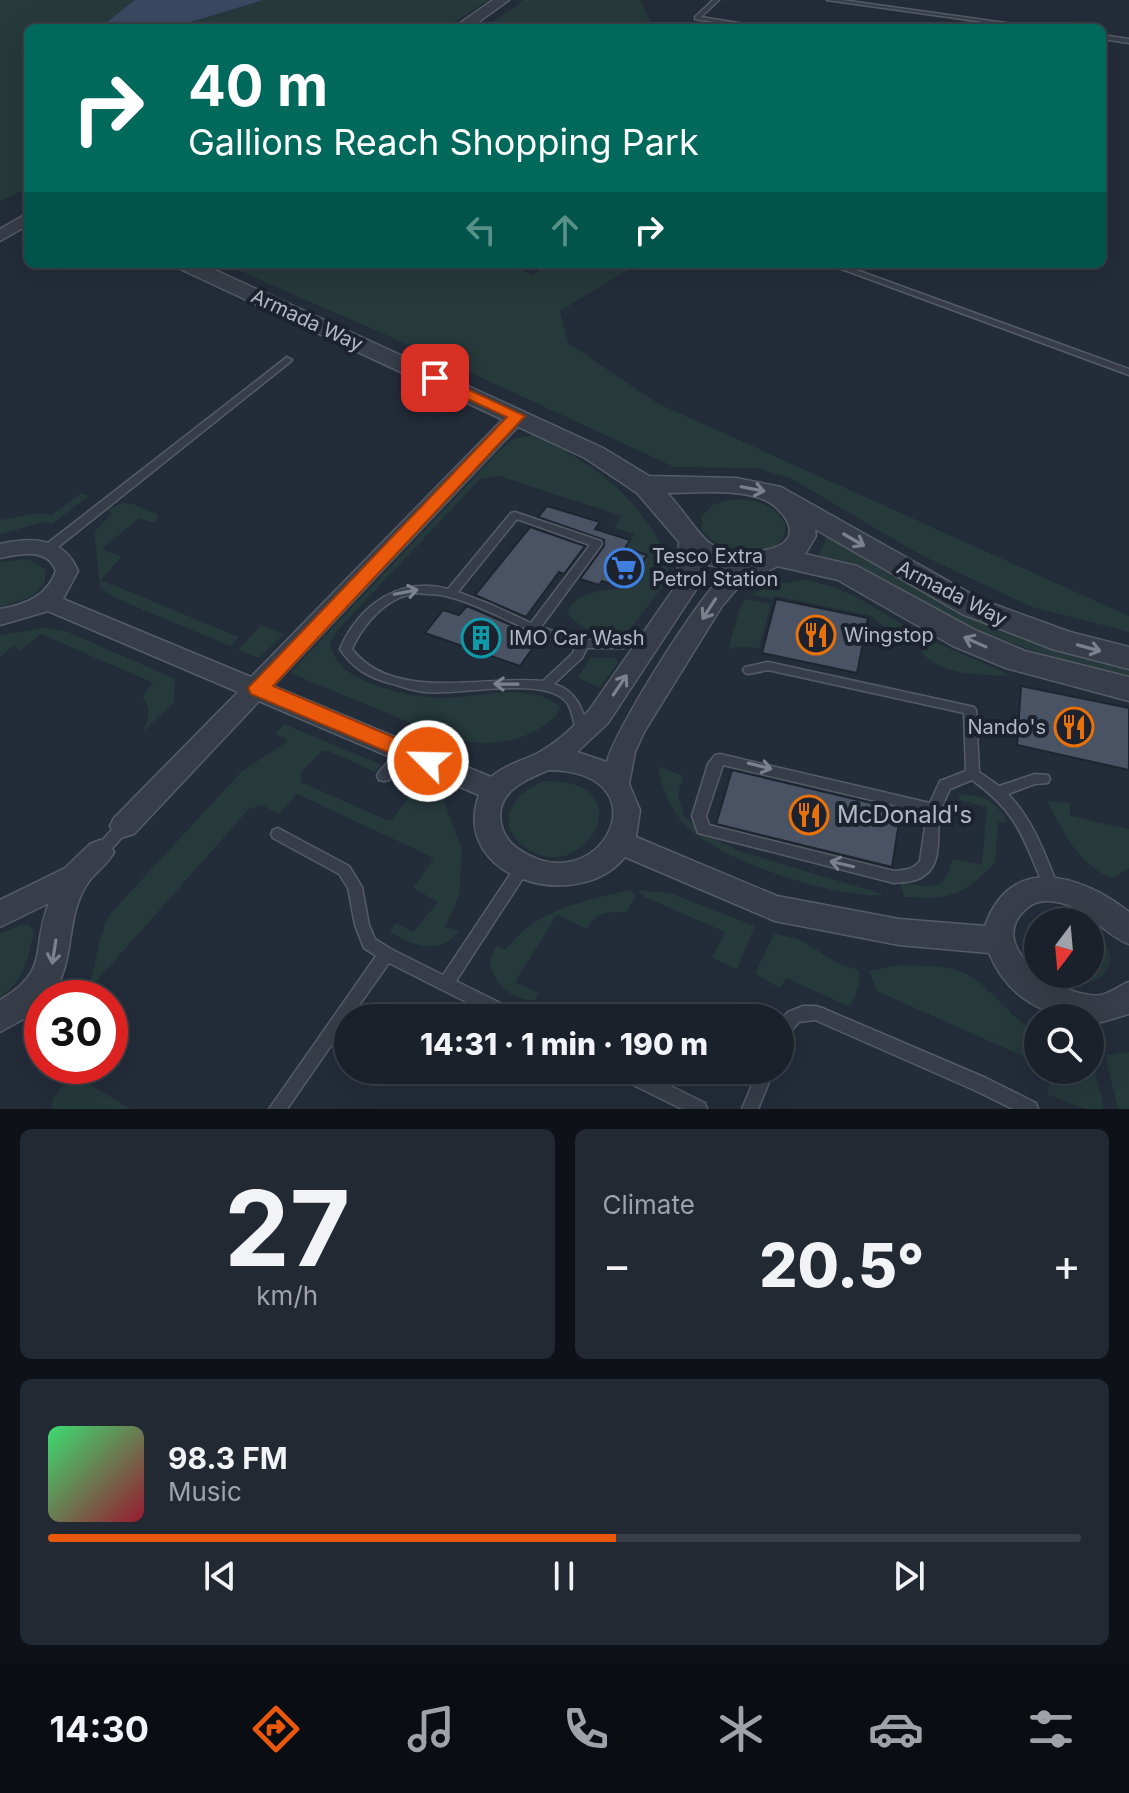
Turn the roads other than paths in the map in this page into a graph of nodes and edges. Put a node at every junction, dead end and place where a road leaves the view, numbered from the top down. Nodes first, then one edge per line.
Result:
1 (502, 0) edge
2 (716, 0) edge
3 (830, 0) edge
4 (466, 24) edge
5 (739, 24) edge
6 (1009, 24) edge
7 (1106, 38) edge
8 (1129, 41) edge
9 (24, 221) edge
10 (0, 236) edge
11 (24, 239) edge
12 (0, 244) edge
13 (194, 268) edge
14 (843, 268) edge
15 (287, 360) dead end
16 (1129, 372) edge
17 (517, 416) junction
18 (643, 484) junction
19 (718, 488) junction
20 (786, 501) junction
21 (685, 532) junction
22 (48, 549) junction
23 (0, 551) edge
24 (775, 560) junction
25 (450, 594) junction
26 (47, 601) junction
27 (0, 617) edge
28 (533, 629) junction
29 (652, 638) junction
30 (582, 644) junction
31 (1129, 658) edge
32 (749, 670) dead end
33 (544, 687) junction
34 (258, 688) junction
35 (1129, 689) edge
36 (583, 734) junction
37 (406, 751) junction
38 (547, 760) junction
39 (973, 774) junction
40 (384, 776) dead end
41 (1043, 779) dead end
42 (616, 784) junction
43 (494, 790) junction
44 (1000, 791) junction
45 (934, 809) junction
46 (124, 826) joint
47 (278, 834) dead end
48 (620, 843) junction
49 (100, 852) joint
50 (522, 868) junction
51 (75, 877) junction
52 (1052, 890) junction
53 (0, 914) edge
54 (1129, 931) edge
55 (1001, 941) junction
56 (386, 954) junction
57 (446, 984) junction
58 (1129, 996) edge
59 (486, 1004) edge
60 (794, 1016) edge
61 (0, 1017) edge
62 (649, 1084) edge
63 (760, 1084) edge
64 (277, 1109) edge
65 (699, 1109) edge
66 (750, 1109) edge
67 (1030, 1109) edge

1 - 4 street
2 - 5 lane
3 - 6 lane
7 - 8 lane
9 - 10 street
11 - 12 street
13 - 17 street, Armada Way
14 - 16 lane
15 - 22 lane
17 - 18 street, Armada Way
17 - 34 street
18 - 19 street, Armada Way
18 - 21 street, Armada Way
19 -> 20 street, Armada Way
19 - 21 street
20 - 24 street
20 -> 31 street, Armada Way
21 - 24 street, Armada Way
21 - 29 street
22 - 23 street
22 - 26 street
35 -> 24 street, Armada Way
24 -> 42 street
25 - 28 lane
25 - 28 lane
33 -> 25 lane
26 - 27 street
26 - 34 street
28 - 30 lane
29 - 30 lane
36 -> 29 street
30 - 33 lane
32 - 39 lane
33 - 36 lane
34 - 37 street
34 - 46 street
36 - 38 street
37 - 40 lane
37 - 43 street
38 - 42 street
38 - 43 street
39 - 44 lane
39 - 45 lane
41 - 44 lane
42 - 48 street
43 - 50 street
44 - 52 lane
45 -> 45 lane
46 - 49 lane
47 - 56 lane
48 - 50 street
48 - 55 street
49 - 51 street
50 - 57 lane
51 - 53 street
51 -> 61 street
52 - 54 street
52 - 55 street
55 - 58 street
56 - 57 lane
56 - 64 lane
57 - 59 lane
60 - 67 lane
62 - 65 lane
63 - 66 lane

